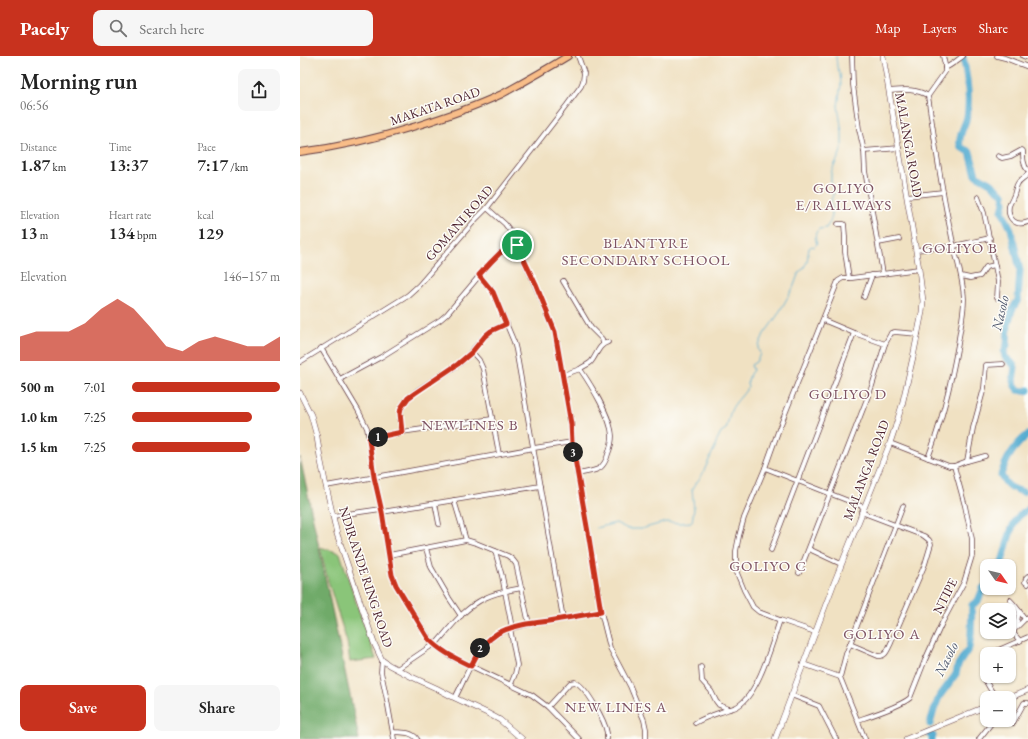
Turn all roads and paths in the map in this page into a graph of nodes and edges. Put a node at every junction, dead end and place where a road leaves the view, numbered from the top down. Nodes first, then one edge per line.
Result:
1 (568, 56) edge
2 (578, 56) edge
3 (852, 56) edge
4 (883, 56) edge
5 (943, 56) edge
6 (963, 56) edge
7 (997, 56) edge
8 (1023, 56) edge
9 (1028, 58) edge
10 (1028, 67) edge
11 (945, 68) junction
12 (889, 91) junction
13 (928, 96) junction
14 (899, 148) junction
15 (864, 151) junction
16 (300, 152) edge
17 (998, 156) dead end
18 (1028, 171) edge
19 (1028, 174) edge
20 (943, 192) junction
21 (907, 196) junction
22 (978, 197) dead end
23 (487, 208) junction
24 (1028, 222) edge
25 (838, 224) dead end
26 (990, 238) junction
27 (899, 239) dead end
28 (878, 243) junction
29 (517, 245) junction
30 (954, 246) junction
31 (916, 250) junction
32 (995, 265) junction
33 (919, 269) junction
34 (883, 274) junction
35 (479, 275) junction
36 (872, 275) junction
37 (961, 276) junction
38 (849, 278) junction
39 (563, 281) dead end
40 (864, 297) dead end
41 (997, 298) dead end
42 (823, 320) junction
43 (506, 324) junction
44 (854, 333) junction
45 (918, 334) junction
46 (886, 344) junction
47 (321, 348) junction
48 (472, 352) junction
49 (300, 362) edge
50 (1003, 364) dead end
51 (580, 370) junction
52 (563, 374) junction
53 (340, 379) junction
54 (300, 393) edge
55 (492, 418) junction
56 (402, 432) junction
57 (369, 439) junction
58 (572, 442) junction
59 (890, 443) junction
60 (534, 448) junction
61 (499, 454) junction
62 (985, 456) dead end
63 (928, 458) junction
64 (967, 461) junction
65 (954, 466) junction
66 (765, 468) junction
67 (577, 474) junction
68 (374, 477) junction
69 (797, 481) junction
70 (326, 486) junction
71 (540, 486) junction
72 (830, 494) junction
73 (454, 500) junction
74 (435, 503) junction
75 (903, 506) dead end
76 (862, 510) junction
77 (381, 511) junction
78 (333, 516) junction
79 (439, 524) dead end
80 (896, 526) junction
81 (466, 540) junction
82 (426, 548) junction
83 (809, 549) junction
84 (771, 550) dead end
85 (495, 551) junction
86 (389, 555) junction
87 (841, 564) junction
88 (799, 573) dead end
89 (1028, 576) edge
90 (1028, 584) edge
91 (522, 588) junction
92 (505, 592) junction
93 (1010, 600) dead end
94 (601, 612) junction
95 (1019, 612) junction
96 (461, 616) junction
97 (563, 618) junction
98 (1027, 618) edge
99 (780, 620) junction
100 (1016, 623) edge
101 (529, 624) junction
102 (511, 628) junction
103 (1016, 629) edge
104 (815, 632) junction
105 (1016, 634) edge
106 (1028, 637) edge
107 (1013, 639) edge
108 (1020, 641) junction
109 (850, 644) junction
110 (1012, 644) junction
111 (434, 645) junction
112 (1005, 647) edge
113 (382, 660) junction
114 (803, 664) junction
115 (471, 666) junction
116 (701, 667) dead end
117 (397, 669) junction
118 (840, 677) junction
119 (511, 684) junction
120 (1028, 690) edge
121 (791, 695) junction
122 (1016, 695) edge
123 (455, 698) junction
124 (1028, 703) edge
125 (548, 707) junction
126 (729, 709) junction
127 (980, 709) edge
128 (1016, 717) edge
129 (858, 720) junction
130 (695, 723) dead end
131 (988, 727) edge
132 (393, 732) junction
133 (394, 739) edge
134 (417, 739) edge
135 (522, 739) edge
136 (579, 739) edge
137 (607, 739) edge
138 (646, 739) edge
139 (775, 739) edge
140 (836, 739) edge
141 (865, 739) edge
142 (906, 739) edge
143 (979, 739) edge

1 - 16 main road, MAKATA ROAD
2 - 23 street, GOMANI ROAD
3 - 15 street
4 - 12 street, MALANGA ROAD
5 - 11 street
6 - 11 street
7 - 10 street
8 - 9 street
11 - 13 street
12 - 13 street
12 - 14 street, MALANGA ROAD
13 - 20 street
14 - 15 street
14 - 21 street, MALANGA ROAD
15 - 28 street
17 - 18 street
19 - 24 street
20 - 21 street
20 - 30 street
21 - 31 street, MALANGA ROAD
22 - 26 street
23 - 29 street
23 - 47 street, GOMANI ROAD
25 - 38 street
26 - 30 street
26 - 32 street
27 - 28 street
28 - 34 street
29 - 35 street
29 - 52 street
30 - 31 street
30 - 37 street
31 - 33 street, MALANGA ROAD
32 - 37 street
32 - 41 street
33 - 34 street
33 - 45 street, MALANGA ROAD
34 - 36 street
35 - 43 street
35 - 53 street
36 - 38 street
36 - 40 street
37 - 63 street
38 - 42 street
39 - 51 street
42 - 44 street
42 - 66 street
43 - 48 street
43 - 60 street
44 - 46 street
44 - 69 street
45 - 46 street
45 - 59 street, MALANGA ROAD
46 - 72 street
47 - 49 street, GOMANI ROAD
47 - 53 street
48 - 55 street
48 - 56 street
50 - 64 street
51 - 52 street
51 - 67 street
52 - 58 street
53 - 57 street
54 - 70 street, NDIRANDE RING ROAD
55 - 56 street
55 - 61 street
56 - 57 street
57 - 68 street
58 - 60 street
58 - 67 street
59 - 63 street
59 - 76 street, MALANGA ROAD
60 - 61 street
60 - 71 street
61 - 68 street
62 - 64 street
63 - 65 street
64 - 65 street
65 - 129 street, NTIPE
66 - 69 street
66 - 99 street
67 - 94 street
68 - 70 street
68 - 77 street
69 - 72 street
69 - 84 street
70 - 78 street, NDIRANDE RING ROAD
71 - 73 street
71 - 97 street
72 - 76 street
72 - 83 street
73 - 74 street
73 - 81 street
74 - 77 street
74 - 79 street
75 - 80 street
76 - 80 street
76 - 87 street, MALANGA ROAD
77 - 78 street
77 - 86 street
78 - 113 street, NDIRANDE RING ROAD
80 - 109 street
80 - 109 street
81 - 82 street
81 - 85 street
82 - 86 street
82 - 96 street
83 - 87 street
83 - 88 street
85 - 91 street
85 - 92 street
86 - 111 street
87 - 104 street, MALANGA ROAD
89 - 90 street
91 - 92 street
91 - 101 street
92 - 96 street
92 - 102 street
93 - 95 street
94 - 97 street
94 - 138 street
95 - 98 street
95 - 100 street
96 - 111 street
97 - 101 street
98 - 103 street
99 - 104 street
99 - 126 street
101 - 102 street
102 - 115 street
102 - 119 street
104 - 114 street, MALANGA ROAD
105 - 108 street
106 - 108 street
107 - 110 street
108 - 110 street
109 - 118 street
110 - 112 street
111 - 115 street
111 - 117 street
113 - 117 street, NDIRANDE RING ROAD
113 - 132 street
114 - 118 street
114 - 121 street, MALANGA ROAD
115 - 119 street
115 - 123 street
116 - 126 street
117 - 123 street, NDIRANDE RING ROAD
118 - 129 street
119 - 125 street
120 - 122 street
121 - 139 street, MALANGA ROAD
121 - 140 street
123 - 135 street, NDIRANDE RING ROAD
124 - 128 street
125 - 136 street
125 - 137 street
126 - 130 street
127 - 142 street
129 - 141 street
131 - 143 street
132 - 133 street
132 - 134 street

